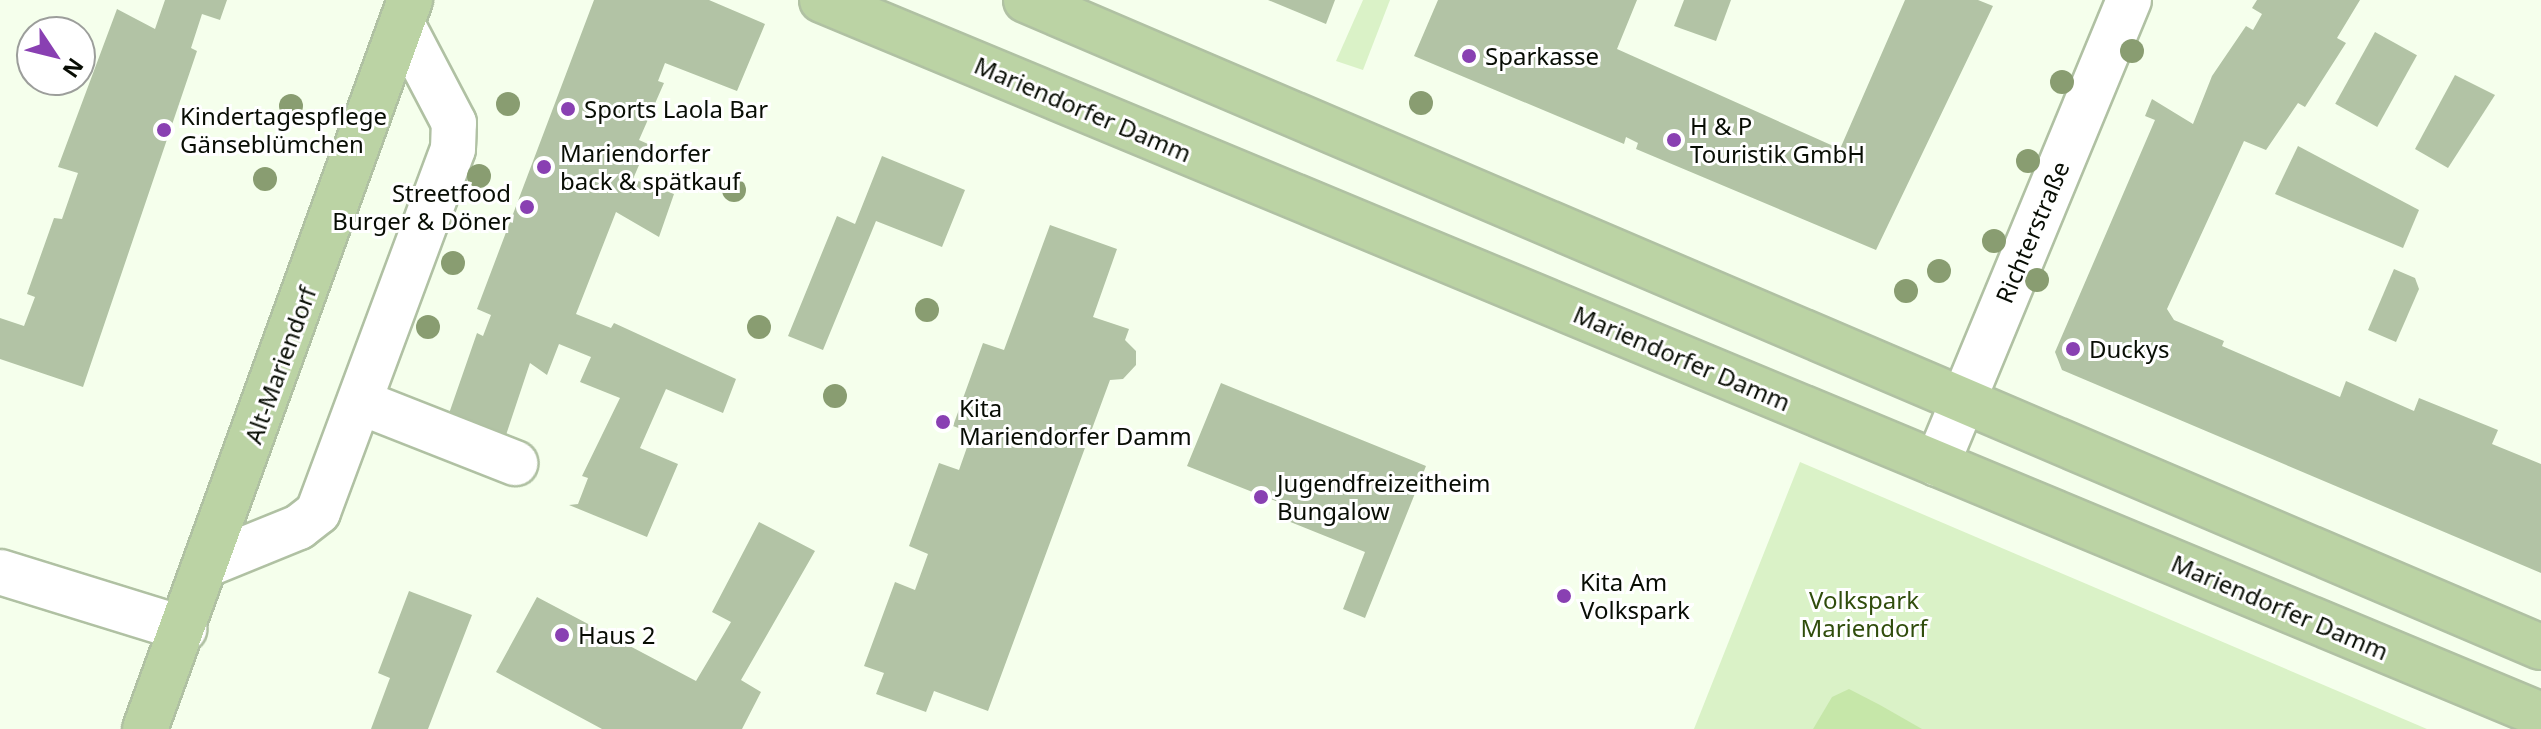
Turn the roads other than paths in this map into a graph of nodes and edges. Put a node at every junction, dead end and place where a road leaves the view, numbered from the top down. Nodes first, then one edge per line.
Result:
1 (822, 0) edge
2 (1026, 0) edge
3 (2129, 0) edge
4 (406, 12) edge
5 (1963, 398) junction
6 (360, 402) junction
7 (515, 463) dead end
8 (1937, 464) junction
9 (208, 564) junction
10 (0, 572) edge
11 (184, 629) junction
12 (2541, 647) edge
13 (2541, 715) edge
14 (145, 729) edge

1 - 8 main road, Mariendorfer Damm
2 - 5 main road
3 - 5 street, Richterstraße
4 - 6 street
4 - 9 main road, Alt-Mariendorf
5 - 8 street, Richterstraße
5 - 12 main road
6 - 7 street
6 - 9 street
8 - 13 main road, Mariendorfer Damm
9 - 11 main road, Alt-Mariendorf
10 - 11 street
11 - 14 main road, Alt-Mariendorf

